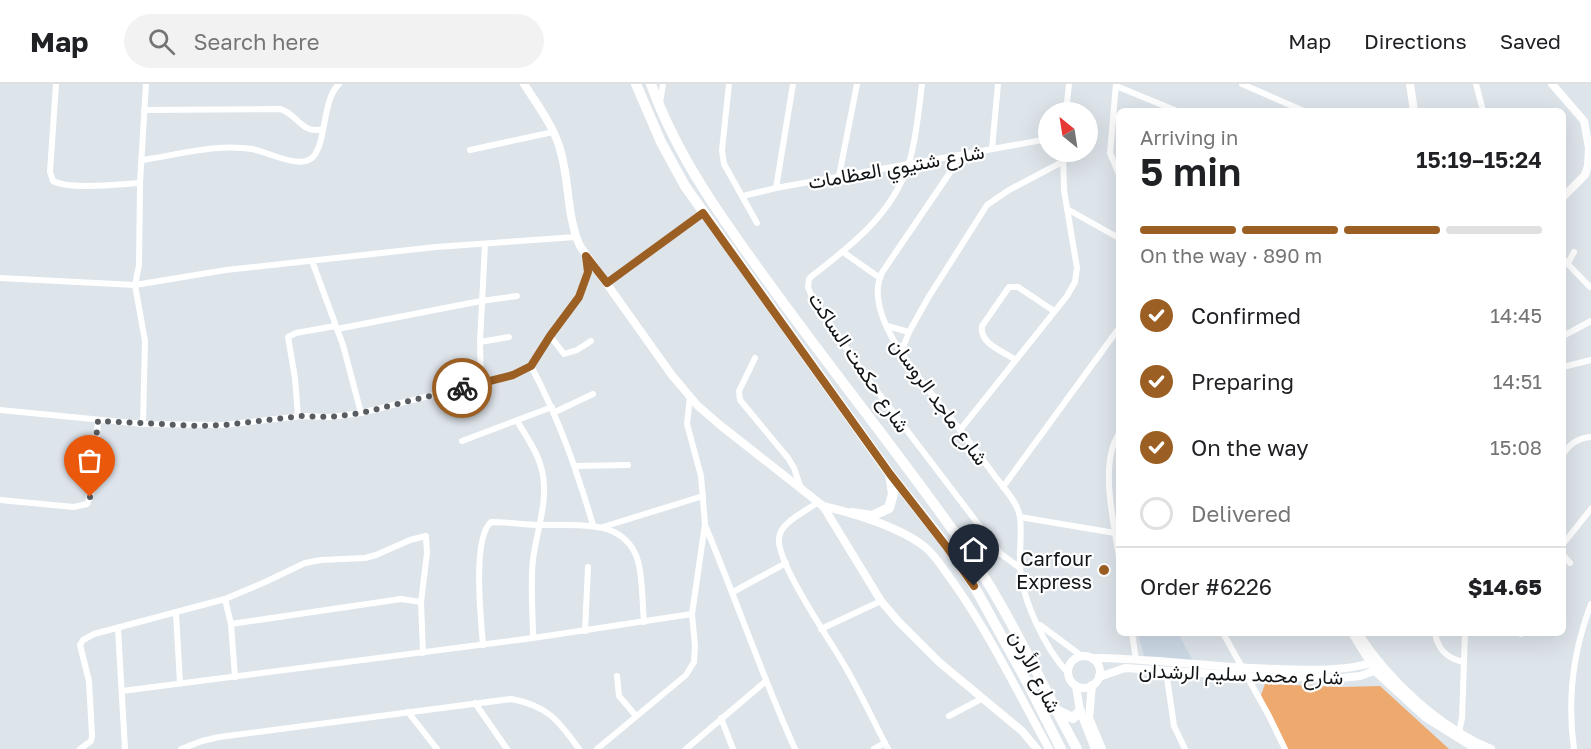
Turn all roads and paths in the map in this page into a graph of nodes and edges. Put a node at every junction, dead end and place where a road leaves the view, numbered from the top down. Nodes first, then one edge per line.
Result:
1 (56, 84) edge
2 (146, 84) edge
3 (339, 84) edge
4 (524, 84) edge
5 (636, 84) edge
6 (651, 84) edge
7 (663, 84) edge
8 (729, 84) edge
9 (793, 84) edge
10 (857, 84) edge
11 (922, 84) edge
12 (998, 84) edge
13 (1069, 84) edge
14 (1242, 84) edge
15 (1410, 84) edge
16 (1476, 84) edge
17 (1552, 84) edge
18 (1116, 85) edge
19 (1067, 102) edge
20 (1283, 102) junction
21 (659, 106) junction
22 (1170, 108) edge
23 (1280, 108) edge
24 (1297, 108) edge
25 (1414, 108) edge
26 (1482, 108) edge
27 (144, 110) junction
28 (1587, 118) edge
29 (323, 129) junction
30 (553, 132) junction
31 (1038, 141) edge
32 (992, 149) junction
33 (470, 150) dead end
34 (959, 156) junction
35 (142, 159) junction
36 (1062, 162) joint
37 (909, 164) junction
38 (1116, 169) edge
39 (839, 176) junction
40 (1588, 177) edge
41 (140, 183) junction
42 (776, 188) junction
43 (1566, 195) edge
44 (743, 196) junction
45 (1067, 209) junction
46 (703, 213) junction
47 (756, 223) dead end
48 (1116, 236) edge
49 (576, 237) junction
50 (485, 244) junction
51 (843, 252) junction
52 (1574, 252) dead end
53 (586, 256) junction
54 (1566, 260) edge
55 (312, 261) junction
56 (1566, 262) edge
57 (0, 278) edge
58 (880, 278) junction
59 (607, 283) junction
60 (135, 285) junction
61 (1590, 287) edge
62 (517, 296) dead end
63 (481, 301) junction
64 (1054, 311) junction
65 (1591, 321) edge
66 (887, 326) junction
67 (336, 327) junction
68 (909, 332) junction
69 (1116, 332) edge
70 (1566, 334) edge
71 (550, 336) junction
72 (509, 337) dead end
73 (591, 341) dead end
74 (480, 342) junction
75 (902, 353) junction
76 (755, 358) dead end
77 (1014, 360) junction
78 (1591, 360) edge
79 (531, 366) junction
80 (1566, 366) edge
81 (481, 383) junction
82 (593, 394) dead end
83 (690, 396) junction
84 (554, 409) junction
85 (0, 410) edge
86 (361, 413) junction
87 (298, 416) junction
88 (98, 421) junction
89 (517, 421) junction
90 (142, 424) junction
91 (960, 430) junction
92 (1591, 437) edge
93 (462, 441) dead end
94 (1116, 441) edge
95 (1566, 451) edge
96 (628, 465) dead end
97 (575, 466) junction
98 (890, 474) junction
99 (800, 486) junction
100 (1003, 487) junction
101 (703, 496) junction
102 (0, 500) edge
103 (821, 504) junction
104 (1591, 509) edge
105 (852, 513) junction
106 (1020, 518) junction
107 (705, 524) junction
108 (1116, 524) edge
109 (540, 525) junction
110 (593, 525) junction
111 (603, 527) junction
112 (1116, 530) edge
113 (1566, 540) edge
114 (1566, 558) edge
115 (1570, 562) dead end
116 (786, 563) junction
117 (588, 567) dead end
118 (1020, 568) junction
119 (733, 592) junction
120 (225, 599) junction
121 (880, 601) junction
122 (421, 602) junction
123 (1591, 604) edge
124 (176, 614) junction
125 (692, 614) junction
126 (644, 622) junction
127 (1037, 623) junction
128 (231, 624) junction
129 (118, 629) junction
130 (821, 629) junction
131 (585, 631) junction
132 (1132, 636) edge
133 (1225, 636) edge
134 (1354, 636) edge
135 (1360, 636) edge
136 (1435, 636) edge
137 (1465, 636) edge
138 (533, 638) junction
139 (483, 645) junction
140 (1362, 650) junction
141 (423, 653) junction
142 (1087, 658) junction
143 (1136, 660) junction
144 (1463, 662) junction
145 (1377, 666) junction
146 (1346, 669) junction
147 (1166, 671) junction
148 (1246, 672) junction
149 (1068, 673) junction
150 (617, 676) dead end
151 (1359, 676) junction
152 (235, 677) junction
153 (1099, 677) junction
154 (766, 681) junction
155 (1387, 682) junction
156 (180, 683) junction
157 (1076, 686) junction
158 (1092, 686) junction
159 (122, 691) junction
160 (983, 698) junction
161 (475, 703) junction
162 (1055, 710) junction
163 (1080, 711) junction
164 (408, 712) junction
165 (636, 716) junction
166 (949, 716) dead end
167 (721, 718) junction
168 (1459, 732) junction
169 (193, 746) edge
170 (887, 746) edge
171 (1043, 748) edge
172 (80, 749) edge
173 (125, 749) edge
174 (181, 749) edge
175 (437, 749) edge
176 (507, 749) edge
177 (579, 749) edge
178 (597, 749) edge
179 (686, 749) edge
180 (733, 749) edge
181 (795, 749) edge
182 (874, 749) edge
183 (1061, 749) edge
184 (1077, 749) edge
185 (1095, 749) edge
186 (1102, 749) edge
187 (1185, 749) edge
188 (1285, 749) edge
189 (1476, 749) edge
190 (1491, 749) edge
191 (1574, 749) edge

1 - 41 street
2 - 27 street
3 - 29 street
4 - 30 street
5 - 46 highway, شارع الأردن
6 - 21 highway, شارع الأردن
7 - 21 street
8 - 44 street
9 - 42 street
10 - 39 street
11 - 37 street, شارع حكمت الساكت
12 - 32 street
13 - 19 street
14 - 20 street
15 - 25 street
16 - 26 street
17 - 28 street
18 - 22 street
18 - 38 street
20 - 23 street
20 - 24 street
21 - 162 highway, شارع الأردن
27 - 29 street
27 - 35 street
28 - 40 street
29 - 35 street
30 - 33 street
30 - 49 street
31 - 32 street, شارع شتيوي العظامات
32 - 34 street, شارع شتيوي العظامات
34 - 37 street, شارع شتيوي العظامات
34 - 58 street
35 - 41 street
36 - 45 street
36 - 68 street
37 - 39 street, شارع شتيوي العظامات
37 - 51 street, شارع حكمت الساكت
39 - 42 street, شارع شتيوي العظامات
40 - 43 street
41 - 60 street
42 - 44 street, شارع شتيوي العظامات
44 - 47 street
45 - 48 street
45 - 64 street
46 - 59 street
46 - 98 highway, شارع الأردن
49 - 50 street
49 - 53 street
50 - 55 street
50 - 63 street
51 - 58 street
51 - 118 street, شارع حكمت الساكت
52 - 54 street
53 - 59 street
53 - 71 street
55 - 60 street
55 - 67 street
56 - 61 street
57 - 60 street
58 - 66 street, شارع ماجد الروسان
59 - 83 street
60 - 90 street
62 - 63 street
63 - 67 street
63 - 74 street
64 - 77 street
64 - 77 street
65 - 70 street
66 - 68 street
66 - 75 street, شارع ماجد الروسان
67 - 86 street
67 - 87 street
68 - 75 street
69 - 100 street
71 - 73 street
71 - 79 street
72 - 74 street
74 - 81 street
75 - 91 street, شارع ماجد الروسان
76 - 99 street
77 - 91 street
78 - 80 street
79 - 81 street
79 - 84 street
81 - 86 street
82 - 84 street
83 - 99 street
83 - 101 street
84 - 89 street
84 - 97 street
85 - 88 street
86 - 87 street
87 - 90 street
88 - 90 street
88 - 102 street
89 - 93 street
89 - 109 street
91 - 100 street, شارع ماجد الروسان
92 - 95 street
94 - 108 street
96 - 97 street
97 - 110 street
98 - 105 highway
98 - 183 highway, شارع الأردن
99 - 103 street
100 - 106 street, شارع ماجد الروسان
101 - 107 street
101 - 111 street
103 - 105 street
103 - 116 street
103 - 121 street
104 - 113 street
105 - 171 street
106 - 112 street
106 - 118 street, شارع ماجد الروسان
107 - 119 street
107 - 125 street
109 - 110 street
109 - 138 street
109 - 139 street
110 - 111 street
111 - 126 street
114 - 115 street
116 - 119 street
116 - 130 street
117 - 131 street
118 - 127 street, شارع ماجد الروسان
119 - 154 street
120 - 122 street
120 - 124 street
120 - 128 street
121 - 130 street
121 - 160 street
122 - 128 street
122 - 141 street
123 - 191 street
124 - 129 street
124 - 156 street
125 - 126 street
125 - 165 street
126 - 131 street
127 - 142 street
127 - 149 street, شارع ماجد الروسان
128 - 152 street
129 - 159 street
129 - 172 street
130 - 170 street
131 - 138 street
132 - 143 street
133 - 148 street
134 - 140 street
135 - 145 street
136 - 144 street
137 - 144 street
138 - 139 street
139 - 141 street
140 - 145 street
140 - 146 street
141 - 152 street
142 - 143 street, شارع محمد سليم الرشدان
142 - 149 street
142 - 153 street
143 - 148 street, شارع محمد سليم الرشدان
144 - 168 street
145 - 146 street, شارع محمد سليم الرشدان
145 - 151 street, شارع محمد سليم الرشدان
145 - 155 street
145 - 168 street
146 - 148 street, شارع محمد سليم الرشدان
147 - 148 street, شارع محمد سليم الرشدان
147 - 153 street, شارع محمد سليم الرشدان
147 - 187 street
148 - 151 street, شارع محمد سليم الرشدان
148 - 188 street
149 - 157 street
150 - 165 street
151 - 155 street
152 - 156 street
153 - 158 street
154 - 167 street
154 - 181 street
155 - 189 street
156 - 159 street
157 - 158 street
157 - 163 street
158 - 186 street
159 - 173 street
160 - 166 street
160 - 171 street
161 - 164 street
161 - 176 street
161 - 177 street
162 - 163 highway
162 - 184 highway, شارع الأردن
163 - 185 street
164 - 169 street
164 - 175 street
165 - 178 street
167 - 179 street
167 - 180 street
168 - 190 street
169 - 174 street
170 - 182 street

